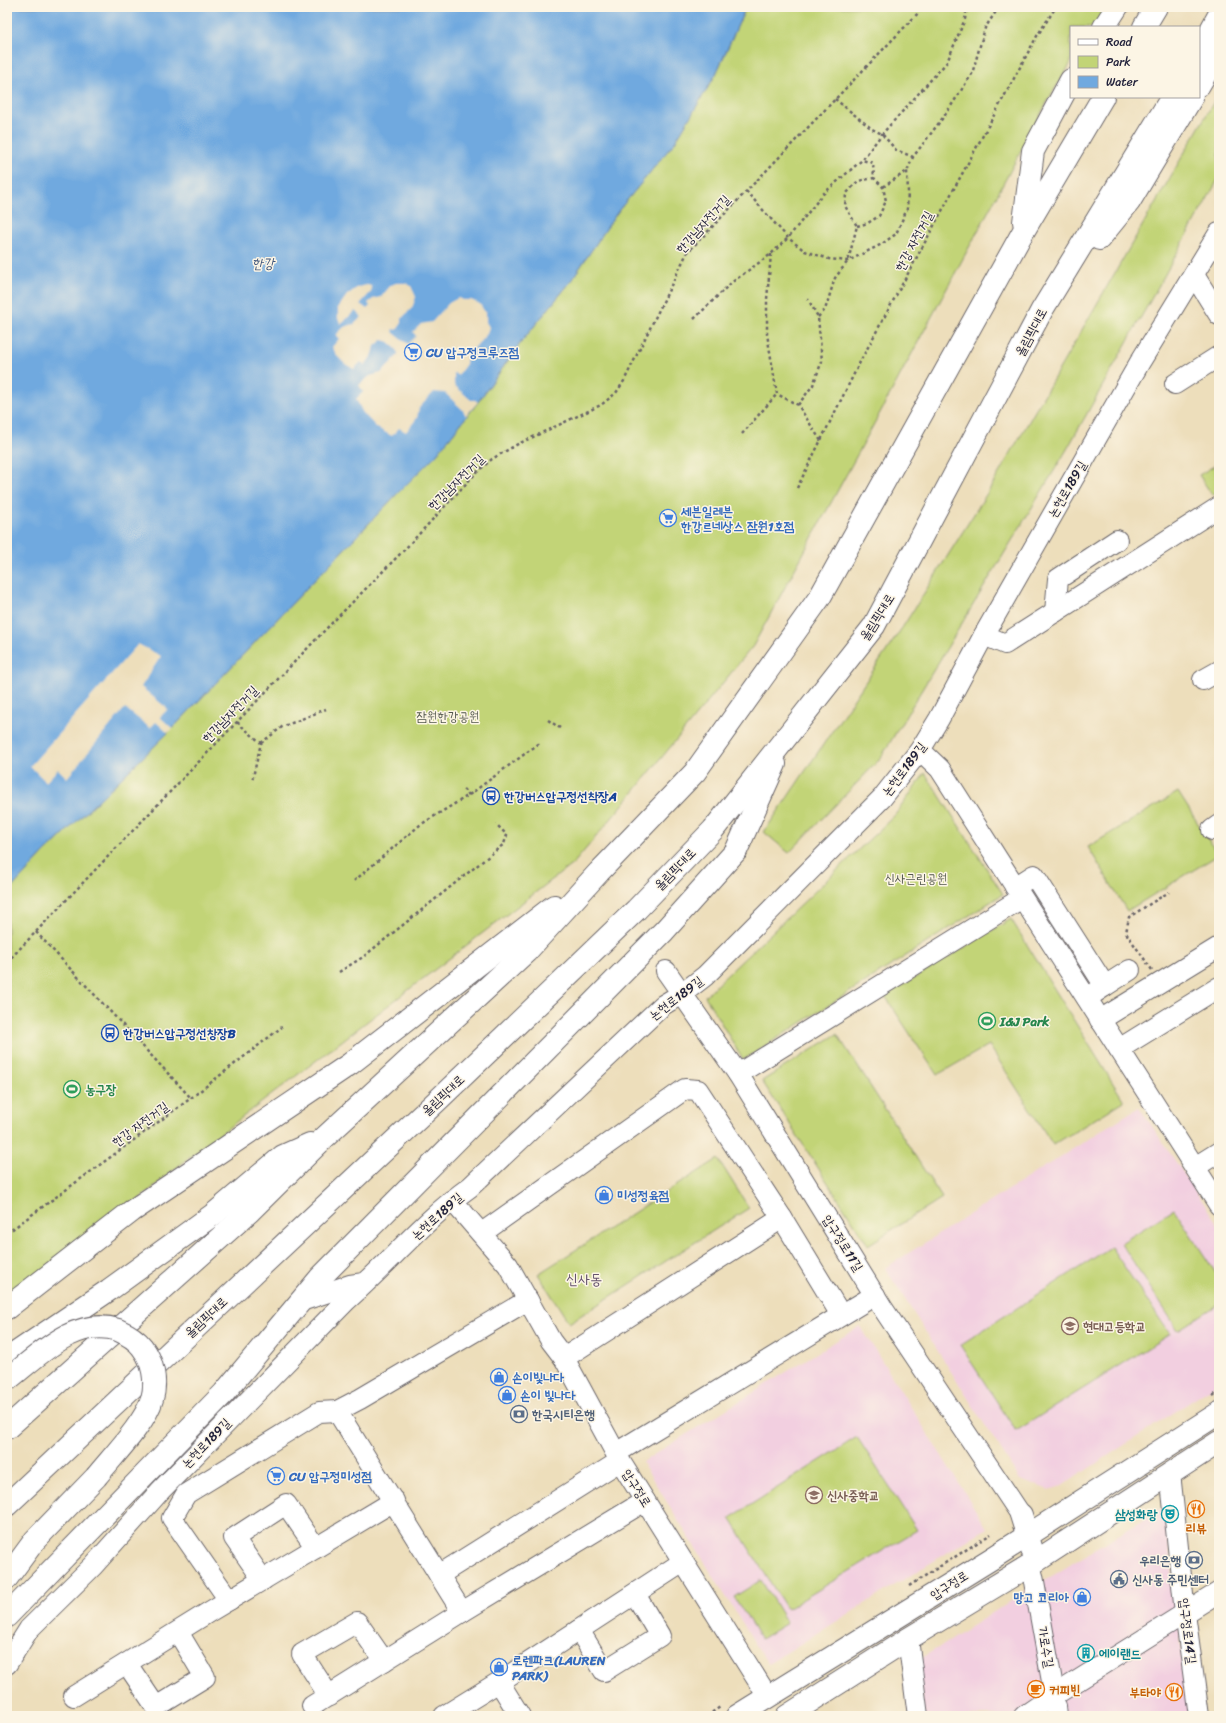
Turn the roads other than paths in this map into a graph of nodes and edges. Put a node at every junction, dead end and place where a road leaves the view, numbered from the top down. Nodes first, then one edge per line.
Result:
1 (1117, 7) edge
2 (1156, 7) edge
3 (1219, 15) edge
4 (1105, 26) edge
5 (1145, 26) edge
6 (1200, 50) edge
7 (1219, 51) edge
8 (1070, 82) edge
9 (1200, 83) edge
10 (1102, 98) edge
11 (1171, 98) edge
12 (1191, 98) edge
13 (1022, 232) junction
14 (1219, 233) edge
15 (1194, 275) junction
16 (1042, 310) junction
17 (1219, 315) edge
18 (1219, 356) edge
19 (1174, 384) dead end
20 (1219, 507) edge
21 (1117, 540) dead end
22 (1055, 612) junction
23 (984, 635) junction
24 (789, 732) junction
25 (920, 750) junction
26 (598, 872) junction
27 (1019, 892) junction
28 (1219, 947) edge
29 (1130, 970) dead end
30 (666, 971) dead end
31 (1105, 986) junction
32 (1219, 986) edge
33 (683, 993) junction
34 (1087, 998) junction
35 (1100, 1020) junction
36 (1118, 1049) junction
37 (738, 1074) junction
38 (324, 1138) junction
39 (1219, 1152) edge
40 (1195, 1167) junction
41 (1216, 1193) edge
42 (452, 1200) junction
43 (782, 1218) junction
44 (482, 1233) junction
45 (367, 1282) junction
46 (875, 1295) junction
47 (301, 1300) junction
48 (528, 1300) junction
49 (7, 1308) edge
50 (841, 1316) junction
51 (7, 1358) edge
52 (564, 1358) junction
53 (7, 1380) edge
54 (337, 1411) junction
55 (1219, 1412) edge
56 (7, 1428) edge
57 (1219, 1442) edge
58 (618, 1457) junction
59 (1170, 1473) junction
60 (394, 1501) junction
61 (645, 1501) junction
62 (7, 1505) edge
63 (1021, 1515) joint
64 (1029, 1535) junction
65 (316, 1548) junction
66 (683, 1562) junction
67 (1034, 1569) junction
68 (439, 1575) junction
69 (7, 1578) edge
70 (263, 1580) junction
71 (1219, 1592) edge
72 (636, 1594) junction
73 (229, 1600) junction
74 (462, 1612) junction
75 (1185, 1613) junction
76 (7, 1616) edge
77 (579, 1630) junction
78 (178, 1632) junction
79 (908, 1639) junction
80 (384, 1661) junction
81 (7, 1664) edge
82 (127, 1664) junction
83 (499, 1682) junction
84 (74, 1696) dead end
85 (768, 1697) junction
86 (1053, 1707) edge
87 (444, 1716) edge
88 (520, 1716) edge
89 (738, 1716) edge
90 (780, 1716) edge
91 (787, 1716) edge
92 (918, 1716) edge
93 (1024, 1716) edge
94 (1199, 1716) edge

1 - 4 main road
2 - 5 main road
3 - 6 main road
7 - 9 main road
8 - 13 main road
10 - 13 main road
11 - 16 main road, 올림픽대로
12 - 16 main road
13 - 26 main road
14 - 15 street, 논현로189길
15 - 17 street
15 - 23 street, 논현로189길
16 - 24 main road, 올림픽대로
18 - 19 street
20 - 22 street
21 - 22 street
22 - 23 street
23 - 25 street, 논현로189길
24 - 47 main road
24 - 62 main road, 올림픽대로
25 - 27 street
25 - 33 street, 논현로189길
26 - 38 main road
26 - 49 main road
27 - 31 street
27 - 34 street
27 - 37 street
28 - 35 street
29 - 31 street
30 - 33 street, 압구정로11길
31 - 34 street
32 - 36 street
33 - 37 street, 압구정로11길
33 - 42 street, 논현로189길
34 - 35 street
35 - 36 street
36 - 40 street
37 - 46 street, 압구정로11길
38 - 51 main road
38 - 56 main road
39 - 40 street
40 - 41 street
42 - 44 street
42 - 45 street, 논현로189길
43 - 44 street
43 - 50 street
43 - 52 street
44 - 48 street
45 - 47 street
45 - 81 street, 논현로189길
46 - 50 street
46 - 63 street, 압구정로11길
47 - 76 main road
48 - 52 street
48 - 54 street
50 - 58 street
52 - 58 street
53 - 69 main road, bridge
54 - 60 street
54 - 73 street
55 - 64 main road, 압구정로
57 - 59 main road, 압구정로
58 - 61 street, 압구정로
58 - 68 street, 압구정로
59 - 67 main road, 압구정로
59 - 75 street, 압구정로14길
60 - 65 street
60 - 68 street
61 - 66 street, 압구정로
61 - 74 street
63 - 64 main road
64 - 67 main road
64 - 85 main road, 압구정로
65 - 70 street
65 - 70 street
66 - 72 street
66 - 85 street, 압구정로
67 - 79 main road, 압구정로
67 - 86 street, 가로수길
68 - 74 street
70 - 73 street
71 - 75 street
72 - 77 street
72 - 77 street
73 - 78 street
74 - 80 street
75 - 86 street
75 - 94 street, 압구정로14길
77 - 83 street
78 - 82 street
78 - 82 street
79 - 91 main road, 압구정로
79 - 92 street
80 - 80 street
82 - 84 street
83 - 87 street
83 - 88 street
85 - 89 main road, 압구정로
85 - 90 main road
86 - 93 street

